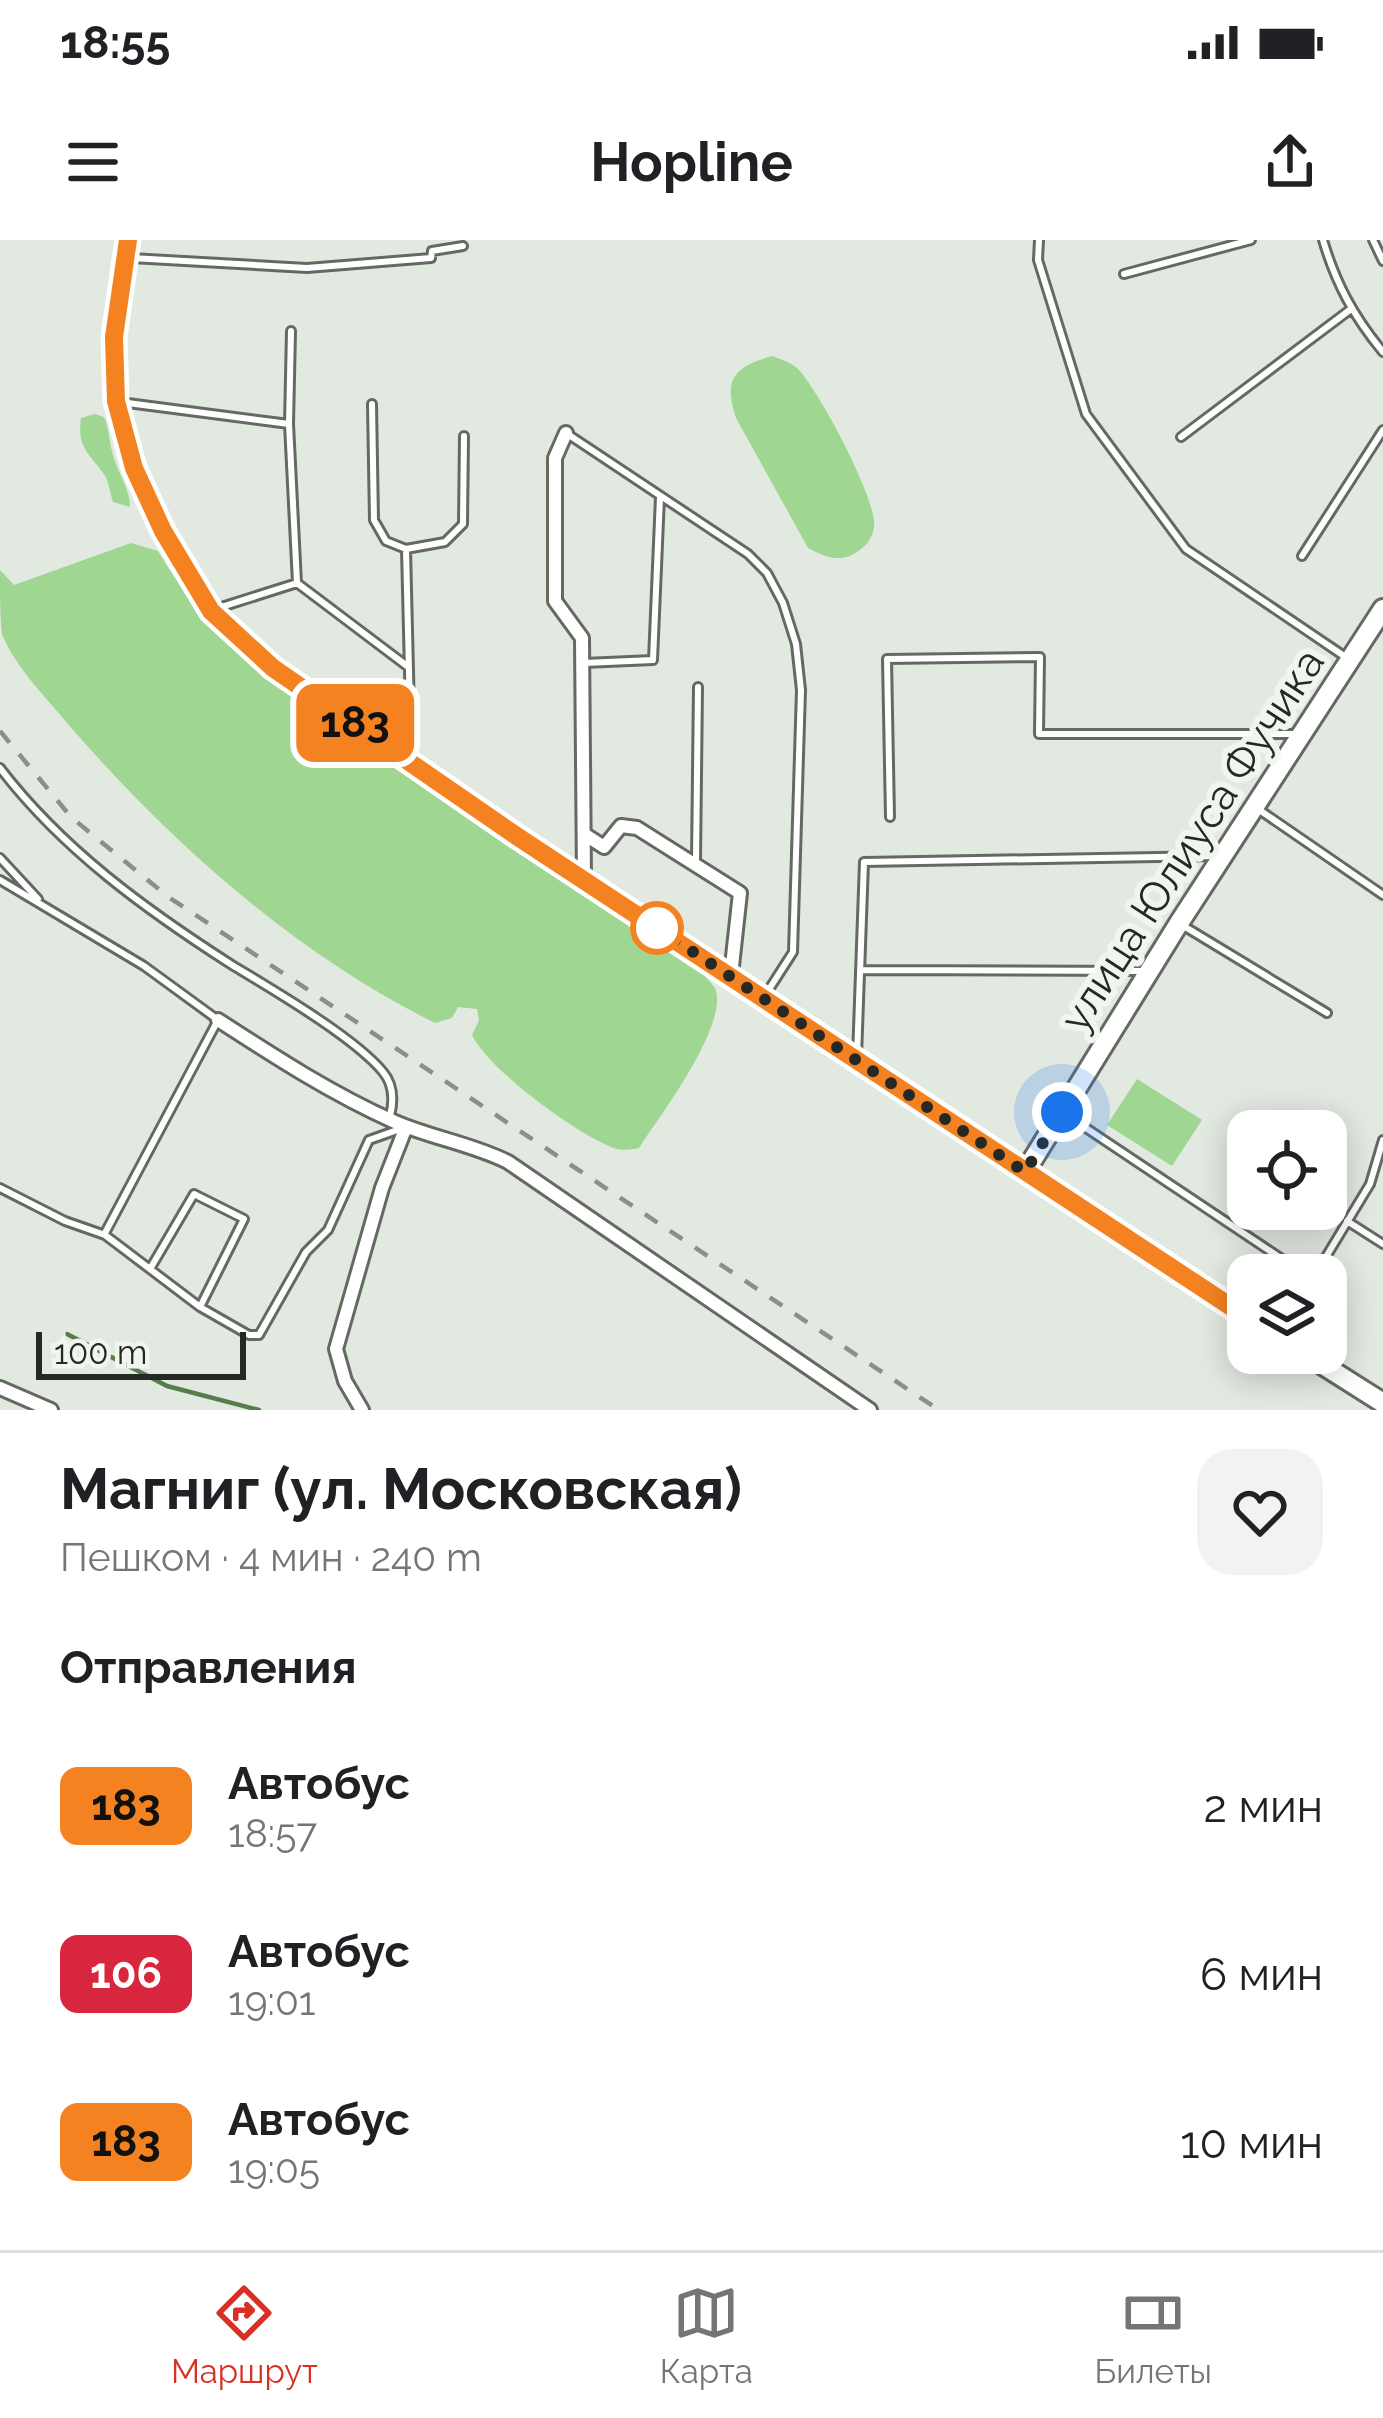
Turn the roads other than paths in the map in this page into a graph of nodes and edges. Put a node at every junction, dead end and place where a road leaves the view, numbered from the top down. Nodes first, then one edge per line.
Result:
1 (433, 240) edge
2 (1039, 240) edge
3 (1251, 240) edge
4 (1323, 240) edge
5 (1372, 240) edge
6 (463, 246) dead end
7 (126, 249) edge
8 (432, 251) junction
9 (1383, 261) edge
10 (1124, 274) dead end
11 (1351, 309) junction
12 (291, 331) dead end
13 (1383, 352) edge
14 (116, 401) junction
15 (372, 404) dead end
16 (289, 424) junction
17 (1383, 430) edge
18 (566, 433) joint
19 (464, 436) dead end
20 (1180, 437) dead end
21 (660, 497) junction
22 (406, 549) junction
23 (1302, 556) dead end
24 (297, 583) junction
25 (1383, 609) edge
26 (211, 611) junction
27 (1350, 660) junction
28 (584, 663) junction
29 (407, 666) junction
30 (698, 687) dead end
31 (1302, 734) junction
32 (405, 757) junction
33 (0, 767) edge
34 (1255, 807) junction
35 (890, 817) dead end
36 (584, 834) junction
37 (1224, 856) junction
38 (0, 858) edge
39 (695, 865) junction
40 (0, 880) edge
41 (584, 880) junction
42 (1383, 896) edge
43 (45, 907) junction
44 (1179, 923) junction
45 (862, 970) junction
46 (1150, 971) junction
47 (730, 975) junction
48 (764, 997) junction
49 (1327, 1013) dead end
50 (218, 1020) junction
51 (857, 1061) junction
52 (1062, 1112) junction
53 (389, 1119) junction
54 (406, 1127) junction
55 (1383, 1140) edge
56 (1025, 1172) junction
57 (0, 1188) edge
58 (1347, 1221) joint
59 (105, 1235) junction
60 (1383, 1244) edge
61 (1279, 1254) edge
62 (150, 1269) junction
63 (1227, 1304) edge
64 (200, 1307) junction
65 (1338, 1374) edge
66 (0, 1388) edge
67 (1383, 1402) edge
68 (50, 1410) edge
69 (362, 1410) edge
70 (870, 1410) edge

1 - 8 lane
2 - 27 lane
3 - 10 lane
4 - 11 lane
5 - 9 lane
6 - 8 lane
7 - 8 lane
7 - 14 street
11 - 13 lane
11 - 20 lane
12 - 16 lane
14 - 16 lane
14 - 26 street
15 - 22 lane
16 - 24 lane
17 - 23 lane
18 - 21 lane
18 - 28 street
19 - 22 lane
21 - 28 lane
21 - 48 lane
22 - 29 lane
24 - 26 lane
24 - 29 lane
25 - 27 street, улица Юлиуса Фучика
26 - 32 street
27 - 31 street, улица Юлиуса Фучика
28 - 36 street
29 - 32 lane
30 - 39 lane
31 - 34 street, улица Юлиуса Фучика
31 - 35 lane
32 - 41 street
33 - 53 lane
34 - 37 street, улица Юлиуса Фучика
34 - 42 lane
36 - 39 street
36 - 41 street
37 - 44 street, улица Юлиуса Фучика
37 - 45 lane
38 - 43 lane
39 - 47 street
40 - 43 lane
41 - 47 street
43 - 50 lane
44 - 46 street, улица Юлиуса Фучика
44 - 49 lane
45 - 46 lane
45 - 51 lane
46 - 52 street, улица Юлиуса Фучика
47 - 48 street
48 - 51 street
50 - 53 street
50 - 59 lane
51 - 56 street
52 - 56 street, улица Юлиуса Фучика
52 - 61 lane
53 - 54 street
54 - 64 lane
54 - 69 street
54 - 70 street
55 - 58 lane
56 - 63 street
57 - 59 lane
58 - 60 lane
59 - 62 lane
62 - 64 lane
62 - 64 lane
65 - 67 street
66 - 68 street

